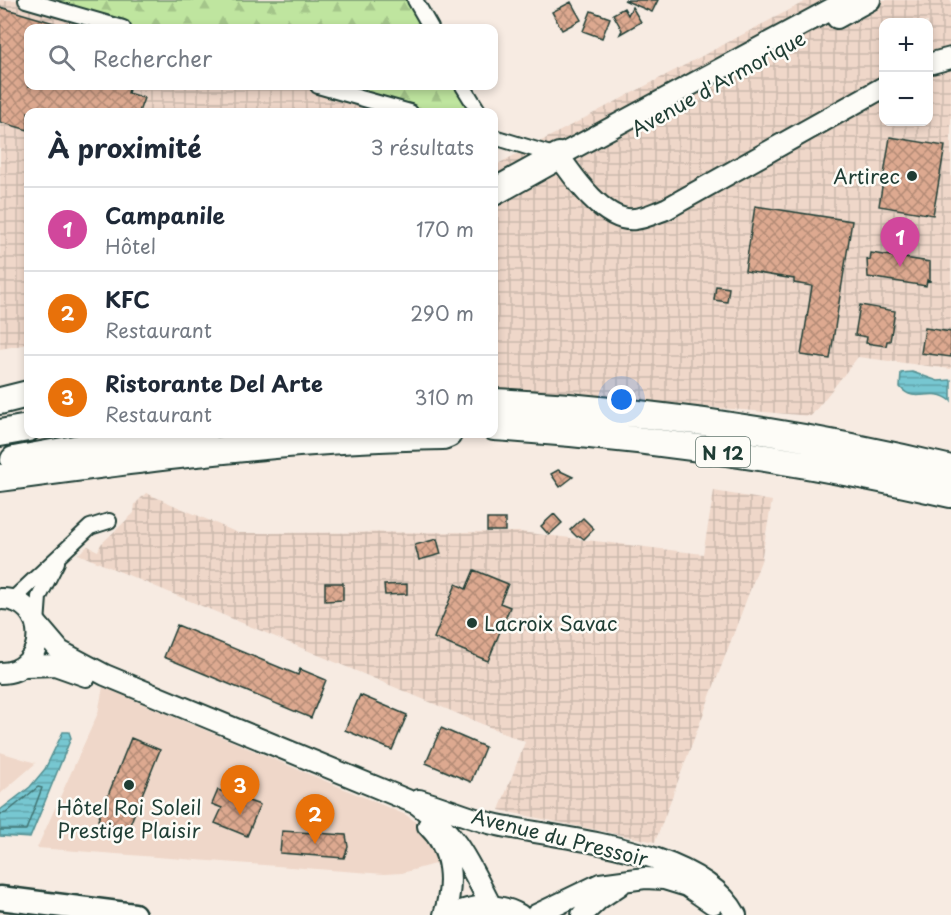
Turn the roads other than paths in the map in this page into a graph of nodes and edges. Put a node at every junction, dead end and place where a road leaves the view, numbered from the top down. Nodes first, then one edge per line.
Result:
1 (26, 0) edge
2 (415, 0) edge
3 (848, 0) edge
4 (870, 0) edge
5 (109, 24) edge
6 (429, 24) edge
7 (951, 58) edge
8 (933, 63) edge
9 (332, 90) edge
10 (465, 90) edge
11 (879, 90) edge
12 (396, 108) edge
13 (476, 108) edge
14 (498, 138) edge
15 (563, 162) junction
16 (498, 190) edge
17 (24, 395) edge
18 (24, 399) edge
19 (0, 402) edge
20 (498, 402) edge
21 (498, 427) edge
22 (24, 429) edge
23 (0, 433) edge
24 (167, 438) edge
25 (368, 438) edge
26 (153, 458) junction
27 (0, 462) edge
28 (951, 469) edge
29 (0, 478) edge
30 (0, 493) edge
31 (951, 494) edge
32 (109, 521) dead end
33 (63, 553) junction
34 (6, 599) edge
35 (38, 624) junction
36 (25, 666) junction
37 (0, 673) edge
38 (369, 784) junction
39 (626, 882) junction
40 (0, 898) edge
41 (0, 904) edge
42 (491, 906) junction
43 (71, 915) edge
44 (134, 915) edge
45 (444, 915) edge
46 (450, 915) edge
47 (520, 915) edge
48 (536, 915) edge
49 (582, 915) edge
50 (723, 915) edge
51 (736, 915) edge

1 - 5 street
2 - 6 street
3 - 15 street, Avenue d'Armorique
4 - 15 street, Avenue d'Armorique
7 - 8 street
9 - 12 street
10 - 13 street
11 - 15 street
14 - 15 street
15 - 16 highway
17 - 19 highway
18 - 19 highway
20 - 28 highway, N 12
21 - 31 highway, N 12
22 - 23 highway
24 - 27 highway
25 - 26 highway
26 - 29 highway
26 - 30 highway
32 - 33 street
33 - 34 street
33 - 35 street
34 - 35 street
35 - 36 street
35 - 38 street
36 - 37 street
36 - 45 street
38 - 42 street
38 - 51 street, Avenue du Pressoir
39 - 48 street, Avenue du Pressoir
39 - 49 street
39 - 50 street, Avenue du Pressoir
40 - 44 main road
41 - 43 main road
42 - 46 street
42 - 47 street

